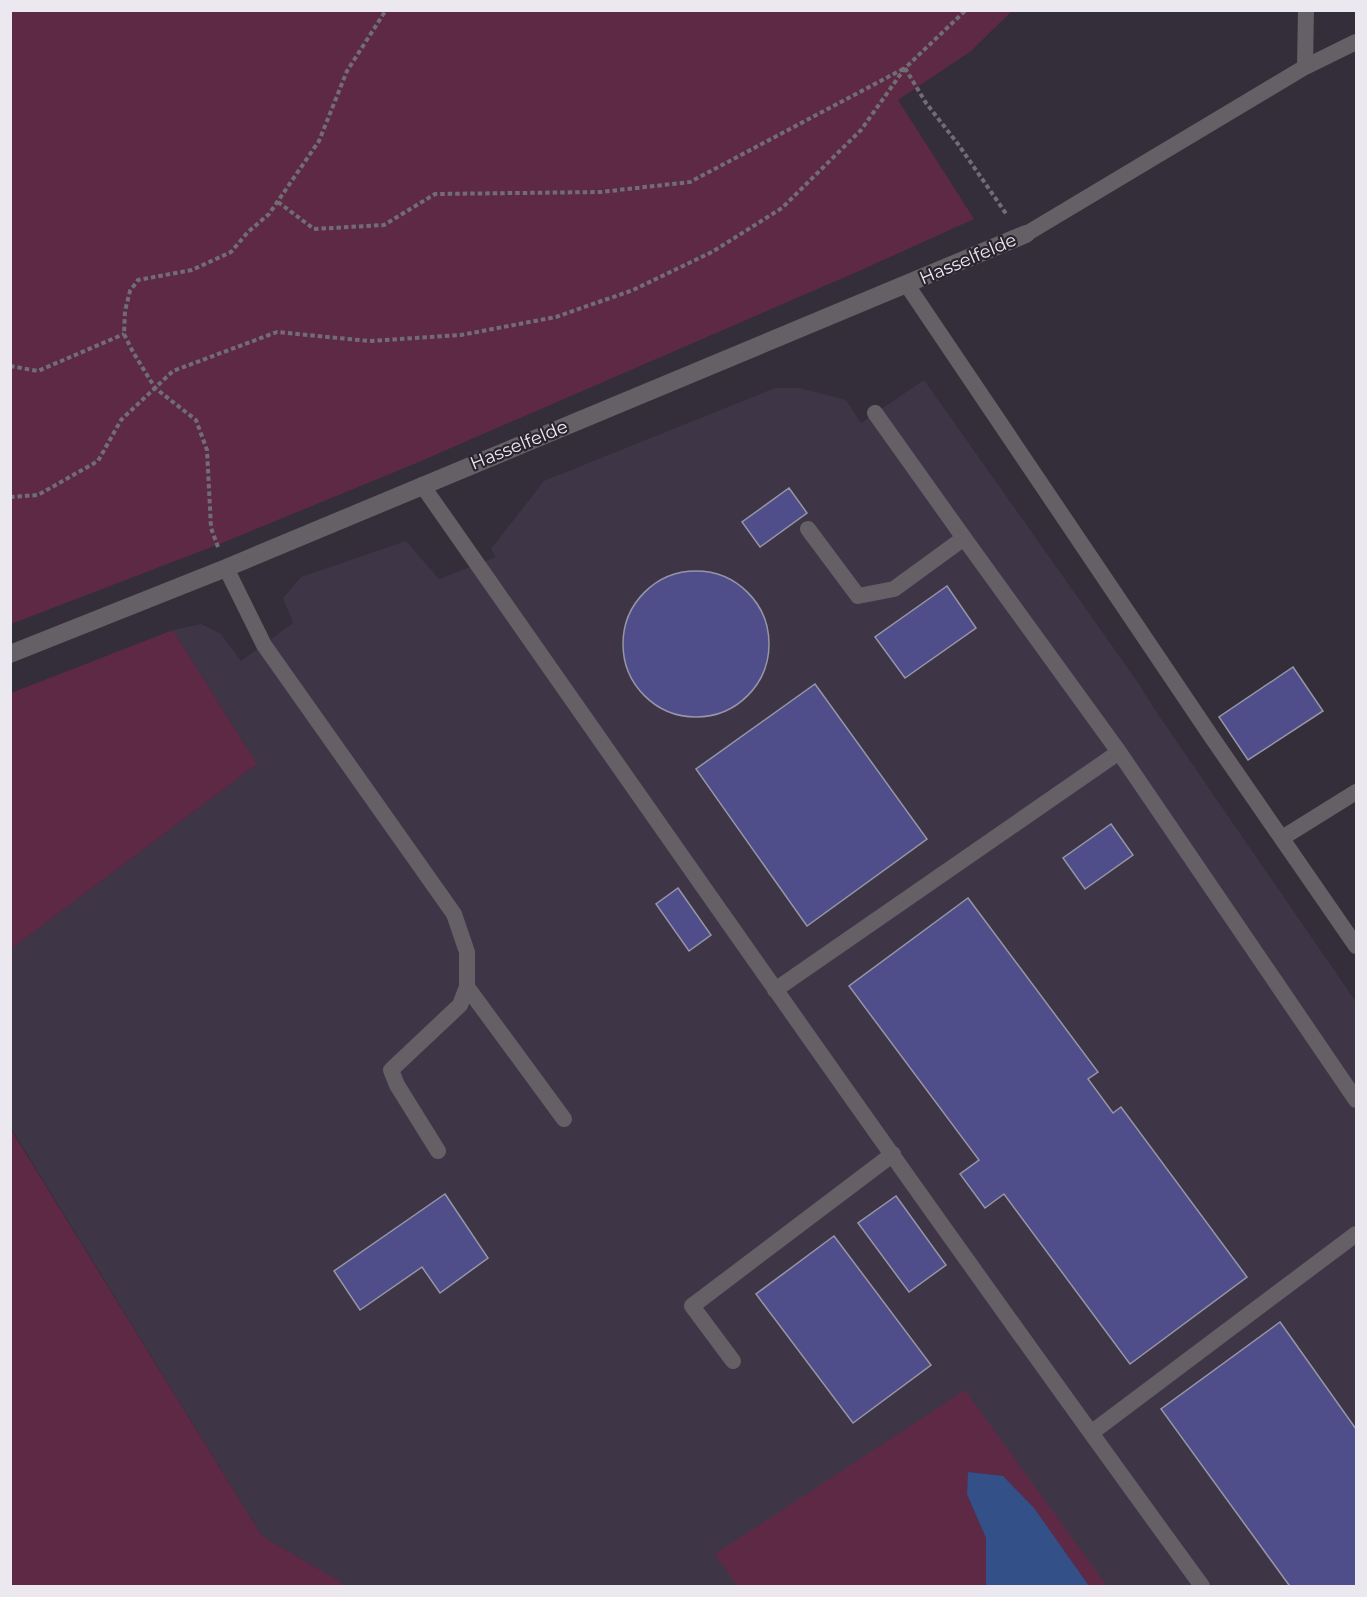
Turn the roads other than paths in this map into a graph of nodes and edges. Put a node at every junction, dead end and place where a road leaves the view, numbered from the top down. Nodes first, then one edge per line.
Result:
1 (1306, 10) edge
2 (1356, 42) edge
3 (1305, 67) junction
4 (1024, 236) joint
5 (907, 285) junction
6 (875, 413) dead end
7 (422, 485) junction
8 (808, 530) dead end
9 (964, 538) junction
10 (226, 568) junction
11 (10, 654) edge
12 (1119, 752) junction
13 (1356, 792) edge
14 (1282, 838) junction
15 (1356, 946) edge
16 (467, 987) junction
17 (775, 990) junction
18 (1356, 1100) edge
19 (564, 1119) dead end
20 (438, 1151) dead end
21 (892, 1154) junction
22 (1356, 1234) edge
23 (733, 1360) dead end
24 (1090, 1433) junction
25 (1202, 1587) edge

1 - 3 lane
2 - 3 lane
3 - 4 lane
4 - 5 street, Hasselfelde
5 - 7 street, Hasselfelde
5 - 14 lane
6 - 9 lane
7 - 10 street, Hasselfelde
7 - 17 lane
8 - 9 lane
9 - 12 lane
10 - 11 street, Hasselfelde
10 - 16 lane
12 - 17 lane
12 - 18 lane
13 - 14 lane
14 - 15 lane
16 - 19 lane
16 - 20 lane
17 - 21 lane
21 - 23 lane
21 - 24 lane
22 - 24 lane
24 - 25 lane

